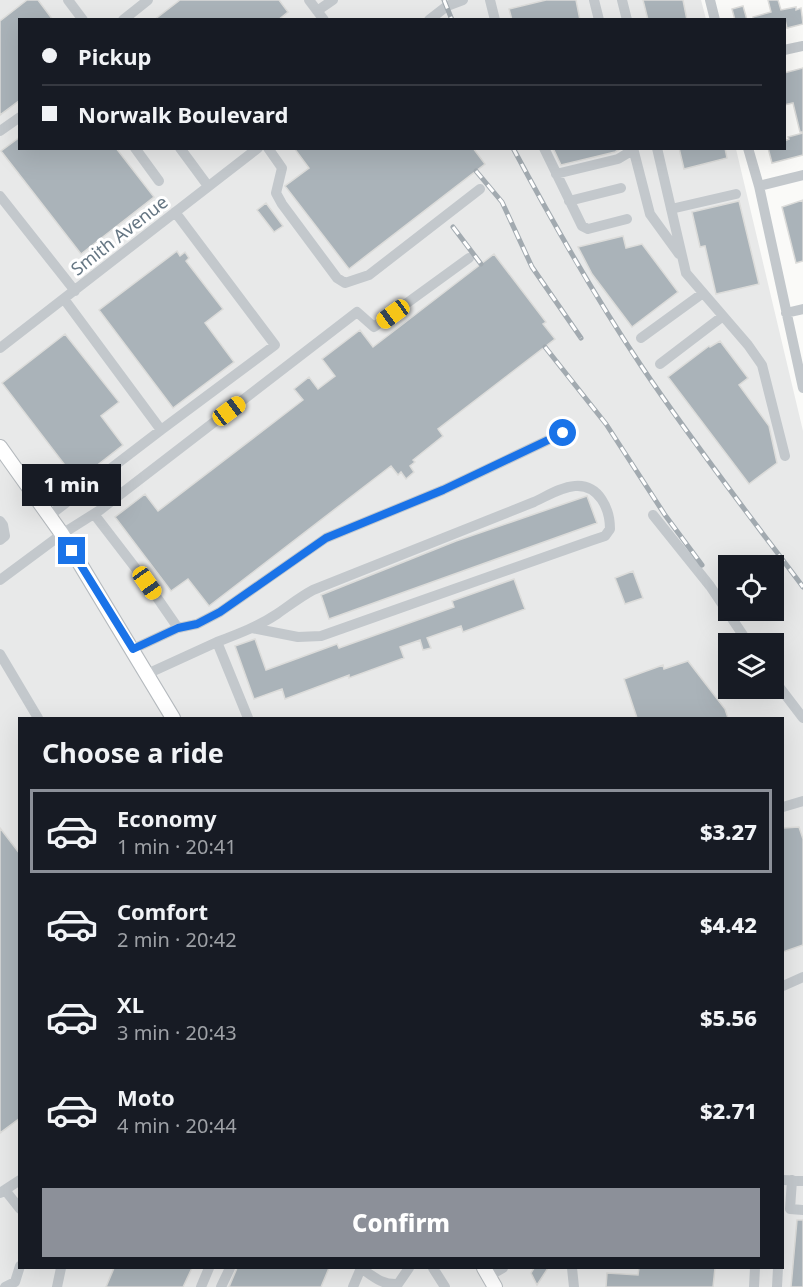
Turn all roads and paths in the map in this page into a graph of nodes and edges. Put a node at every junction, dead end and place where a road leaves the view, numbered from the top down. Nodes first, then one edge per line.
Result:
1 (68, 0) edge
2 (148, 0) edge
3 (309, 0) edge
4 (333, 0) edge
5 (463, 0) edge
6 (490, 0) edge
7 (594, 0) edge
8 (622, 0) edge
9 (710, 0) edge
10 (321, 15) edge
11 (82, 18) edge
12 (126, 18) edge
13 (432, 18) edge
14 (494, 18) edge
15 (598, 18) edge
16 (626, 18) edge
17 (714, 18) edge
18 (803, 45) edge
19 (786, 49) edge
20 (18, 118) edge
21 (0, 132) edge
22 (136, 150) edge
23 (181, 150) edge
24 (255, 150) edge
25 (269, 150) edge
26 (545, 150) edge
27 (632, 150) edge
28 (633, 150) edge
29 (657, 150) edge
30 (749, 150) edge
31 (556, 174) junction
32 (803, 175) edge
33 (159, 181) dead end
34 (208, 186) junction
35 (759, 186) junction
36 (621, 188) dead end
37 (480, 189) dead end
38 (736, 194) dead end
39 (0, 196) edge
40 (569, 201) junction
41 (671, 209) junction
42 (176, 212) junction
43 (627, 219) dead end
44 (469, 258) dead end
45 (682, 259) junction
46 (75, 291) junction
47 (703, 292) junction
48 (64, 299) junction
49 (803, 309) edge
50 (786, 313) junction
51 (723, 316) junction
52 (641, 338) dead end
53 (0, 348) edge
54 (660, 364) dead end
55 (803, 388) edge
56 (161, 430) junction
57 (563, 433) dead end
58 (0, 447) edge
59 (785, 456) dead end
60 (94, 514) junction
61 (50, 515) junction
62 (653, 515) dead end
63 (0, 521) edge
64 (62, 534) junction
65 (0, 540) edge
66 (0, 580) edge
67 (178, 628) junction
68 (252, 628) junction
69 (742, 633) edge
70 (217, 642) junction
71 (133, 649) junction
72 (0, 654) edge
73 (147, 674) junction
74 (784, 693) edge
75 (37, 717) edge
76 (172, 717) edge
77 (248, 717) edge
78 (803, 718) edge
79 (803, 801) edge
80 (784, 807) edge
81 (803, 977) edge
82 (784, 986) edge
83 (793, 1180) edge
84 (18, 1181) edge
85 (2, 1192) edge
86 (18, 1207) edge
87 (786, 1209) edge
88 (803, 1210) edge
89 (19, 1269) edge
90 (61, 1269) edge
91 (209, 1269) edge
92 (230, 1269) edge
93 (361, 1269) edge
94 (362, 1269) edge
95 (408, 1269) edge
96 (434, 1269) edge
97 (572, 1269) edge
98 (755, 1269) edge
99 (778, 1269) edge
100 (3, 1287) edge
101 (57, 1287) edge
102 (201, 1287) edge
103 (221, 1287) edge
104 (353, 1287) edge
105 (445, 1287) edge
106 (574, 1287) edge
107 (754, 1287) edge
108 (777, 1287) edge

1 - 11 street
2 - 12 street
3 - 10 street
4 - 10 street
5 - 13 street
6 - 14 street
7 - 15 street
8 - 16 street
9 - 17 street
18 - 19 street
20 - 21 street
22 - 33 street
23 - 34 street
24 - 34 street, Smith Avenue
25 - 37 street
26 - 31 street
27 - 31 street
28 - 45 street
29 - 41 street
30 - 35 street
31 - 40 street
32 - 35 street
34 - 42 street, Smith Avenue
35 - 50 street
36 - 40 street
38 - 41 street
39 - 46 street
40 - 43 street
41 - 45 street
42 - 46 street, Smith Avenue
42 - 56 street
44 - 60 street
45 - 47 street
46 - 48 street, Smith Avenue
47 - 51 street
47 - 52 street
48 - 53 street, Smith Avenue
48 - 56 street
49 - 50 street
50 - 55 street
51 - 54 street
51 - 59 street
56 - 61 street
57 - 67 street
58 - 61 main road
60 - 64 street
60 - 67 street
61 - 64 main road
62 - 69 street
63 - 65 street
64 - 66 street
64 - 71 main road
67 - 71 street
68 - 68 street
68 - 70 street
70 - 73 street
70 - 77 street
71 - 73 main road
72 - 75 street
73 - 76 main road
74 - 78 street
79 - 80 street
81 - 82 street
83 - 87 street
84 - 85 street
85 - 86 street
87 - 88 street
89 - 100 street
90 - 101 street
91 - 102 street
92 - 103 street
93 - 104 street
94 - 95 street
96 - 105 street
97 - 106 street
98 - 107 street
99 - 108 street

